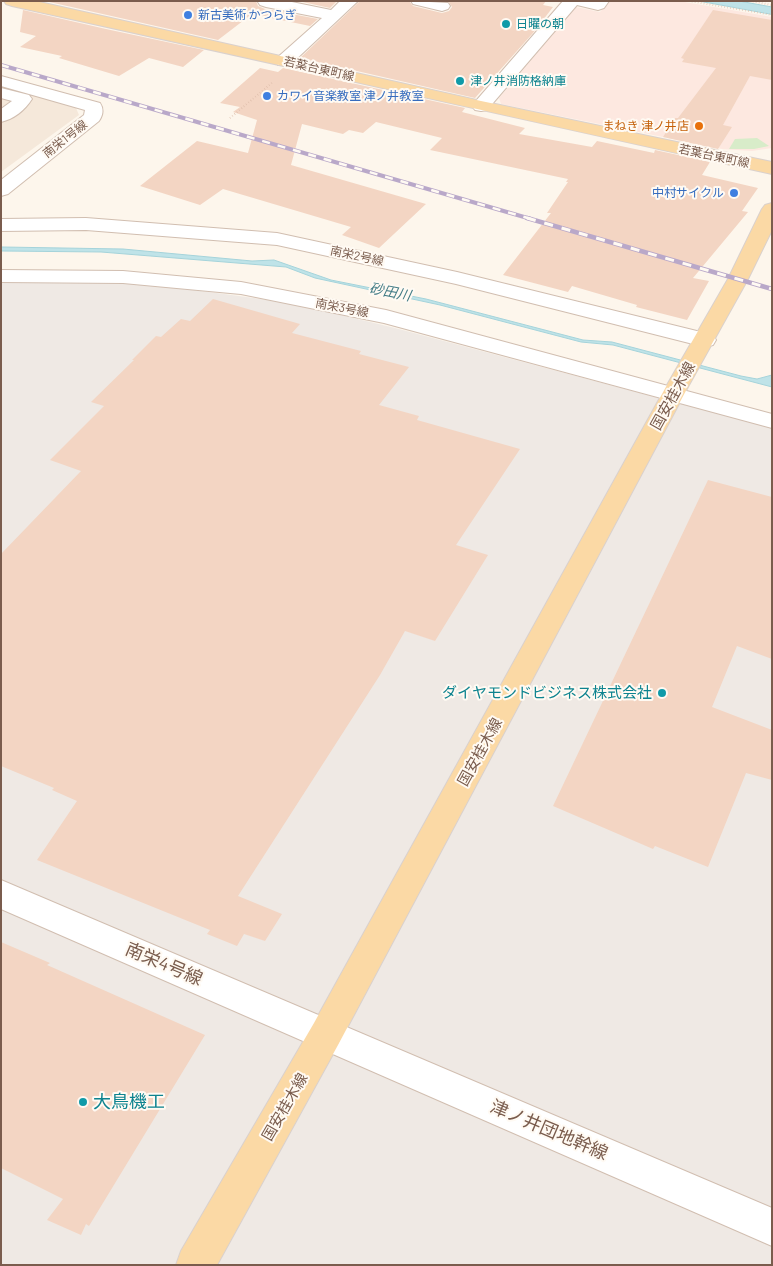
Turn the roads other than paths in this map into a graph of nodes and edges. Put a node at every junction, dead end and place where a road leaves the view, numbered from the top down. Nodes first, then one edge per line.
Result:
1 (12, 1) edge
2 (350, 1) edge
3 (419, 1) edge
4 (572, 1) edge
5 (578, 1) edge
6 (601, 1) edge
7 (266, 2) edge
8 (442, 6) dead end
9 (334, 15) junction
10 (290, 62) junction
11 (1, 81) edge
12 (1, 93) edge
13 (481, 106) junction
14 (1, 116) edge
15 (772, 168) edge
16 (1, 190) edge
17 (772, 209) edge
18 (1, 224) edge
19 (1, 276) edge
20 (702, 345) junction
21 (676, 391) junction
22 (772, 421) edge
23 (1, 894) edge
24 (326, 1034) junction
25 (772, 1227) edge
26 (195, 1265) edge

1 - 10 main road, 若葉台東町線
2 - 9 street
3 - 8 street
4 - 13 street
5 - 6 street
7 - 9 street
9 - 10 street
10 - 13 main road, 若葉台東町線
11 - 16 street, 南栄1号線
12 - 14 street
13 - 15 main road, 若葉台東町線
17 - 20 main road, 国安桂木線
18 - 20 street, 南栄2号線
19 - 21 street, 南栄3号線
20 - 21 main road, 国安桂木線
21 - 22 street, 南栄3号線
21 - 24 main road, 国安桂木線
23 - 24 street, 南栄4号線
24 - 25 street, 津ノ井団地幹線
24 - 26 main road, 国安桂木線

